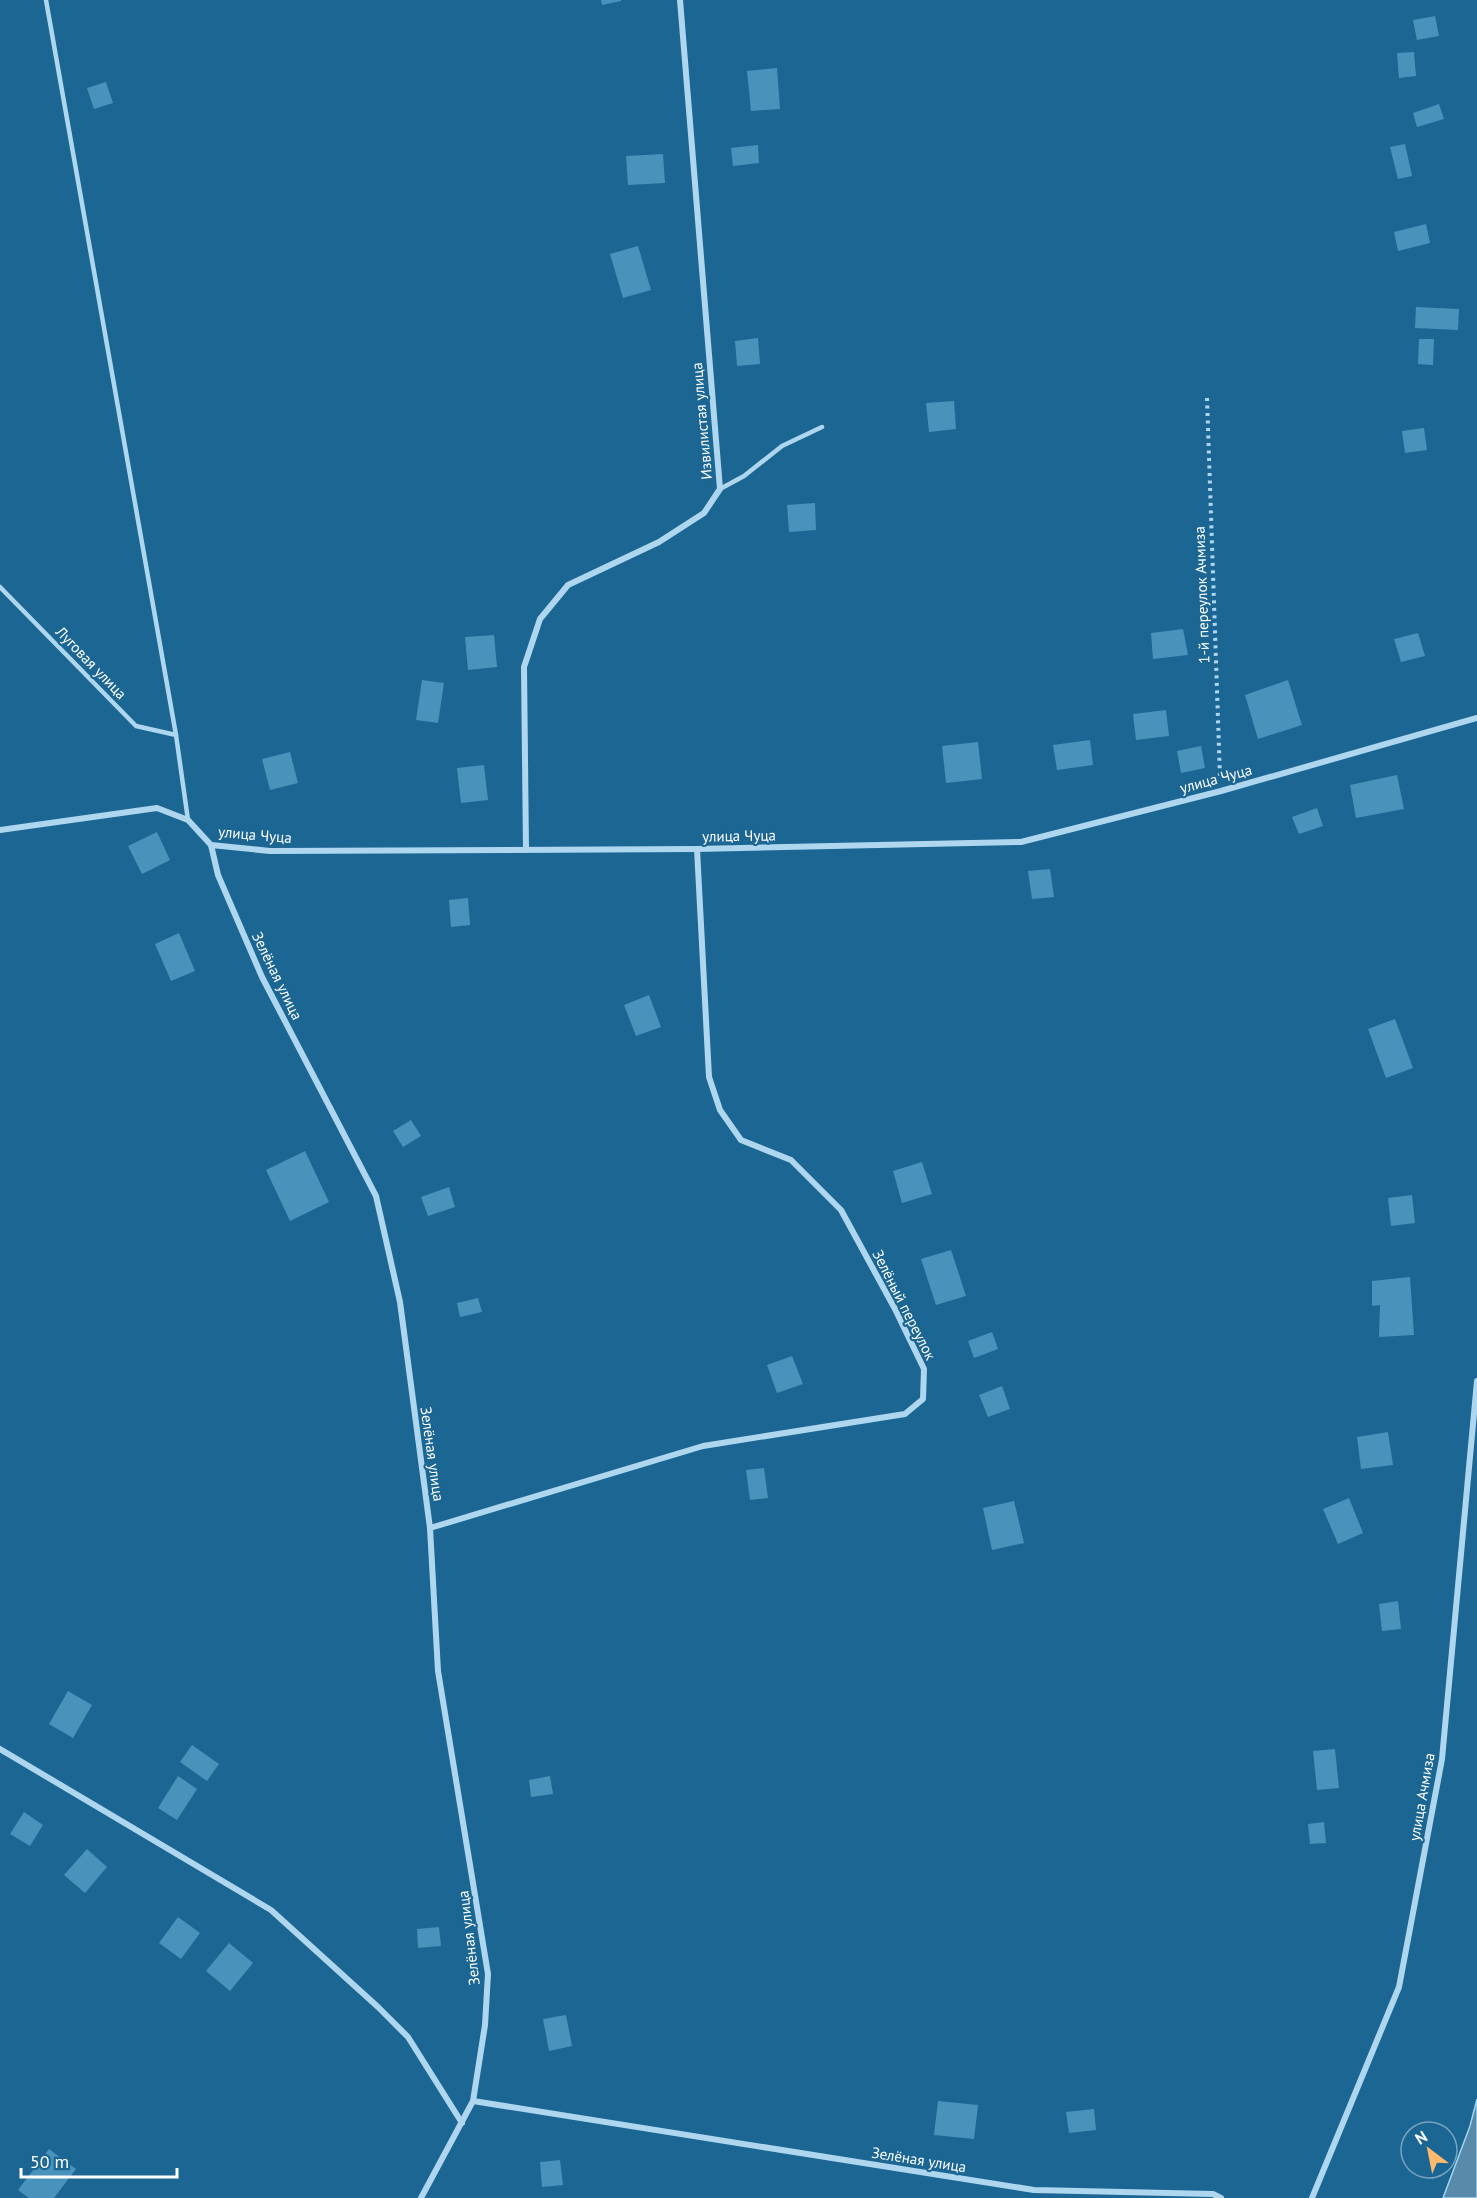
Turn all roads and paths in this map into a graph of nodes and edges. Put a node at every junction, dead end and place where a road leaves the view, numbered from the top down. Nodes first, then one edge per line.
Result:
1 (46, 0) edge
2 (680, 0) edge
3 (1207, 398) dead end
4 (822, 427) dead end
5 (720, 489) junction
6 (0, 586) edge
7 (1477, 718) edge
8 (176, 735) junction
9 (1221, 790) junction
10 (188, 820) junction
11 (0, 830) edge
12 (211, 845) junction
13 (697, 849) junction
14 (526, 850) junction
15 (1477, 1381) edge
16 (430, 1528) junction
17 (0, 1749) edge
18 (473, 2102) junction
19 (462, 2123) junction
20 (421, 2198) edge
21 (1221, 2198) edge
22 (1312, 2198) edge

1 - 8 lane
2 - 5 street, Извилистая улица
3 - 9 path, 1-й переулок Ачмиза
4 - 5 lane
5 - 14 street, Извилистая улица
6 - 8 lane, Луговая улица
7 - 9 street, улица Чуца
8 - 10 lane
9 - 13 street, улица Чуца
10 - 11 street, улица Чуца
10 - 12 street, улица Чуца
12 - 14 street, улица Чуца
12 - 16 street, Зелёная улица
13 - 14 street, улица Чуца
13 - 16 street, Зелёный переулок
15 - 22 street, улица Ачмиза
16 - 18 street, Зелёная улица
17 - 19 street
18 - 19 street, Зелёная улица
18 - 21 street, Зелёная улица
19 - 20 street, Зелёная улица

